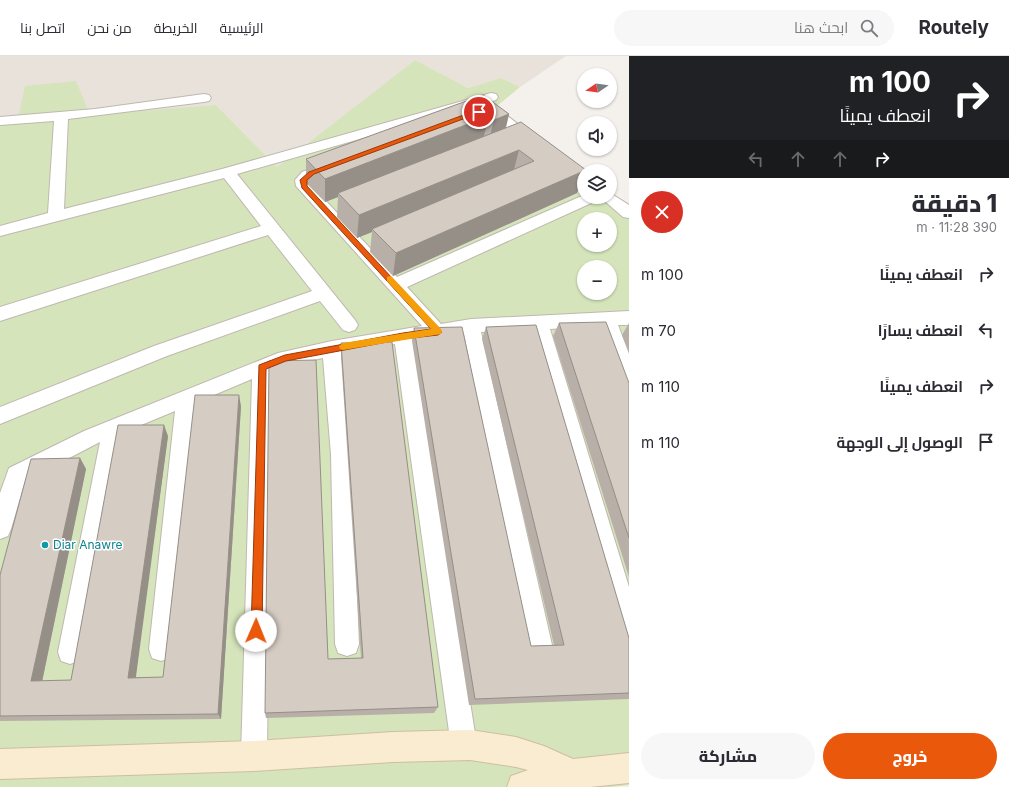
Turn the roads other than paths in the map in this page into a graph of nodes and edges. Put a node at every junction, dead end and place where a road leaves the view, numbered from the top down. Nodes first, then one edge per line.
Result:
1 (492, 97) dead end
2 (204, 98) dead end
3 (61, 116) junction
4 (0, 121) edge
5 (438, 127) edge
6 (542, 148) edge
7 (341, 162) edge
8 (227, 172) junction
9 (577, 204) edge
10 (617, 204) edge
11 (341, 205) edge
12 (327, 211) junction
13 (629, 213) edge
14 (56, 217) junction
15 (272, 228) junction
16 (0, 231) edge
17 (374, 240) edge
18 (360, 246) junction
19 (395, 285) junction
20 (324, 294) junction
21 (0, 314) edge
22 (606, 318) junction
23 (629, 318) edge
24 (539, 322) junction
25 (349, 325) dead end
26 (471, 326) junction
27 (438, 332) junction
28 (403, 336) junction
29 (332, 348) junction
30 (262, 368) junction
31 (629, 379) edge
32 (186, 398) junction
33 (0, 416) edge
34 (113, 428) junction
35 (8, 478) edge
36 (0, 529) edge
37 (629, 626) edge
38 (346, 644) dead end
39 (540, 645) edge
40 (161, 649) dead end
41 (70, 652) dead end
42 (464, 746) junction
43 (254, 756) junction
44 (0, 764) edge
45 (629, 768) edge
46 (572, 774) junction
47 (522, 787) edge

1 - 8 street
2 - 3 street
3 - 4 street
3 - 14 street
5 - 6 street
7 - 12 street
8 - 14 street
8 - 15 street
9 - 19 street
10 - 13 street
11 - 12 street
12 - 18 street
14 - 16 street
15 - 20 street
15 - 21 street
17 - 18 street
18 - 19 street
19 - 27 street
20 - 25 street
20 - 33 street
22 - 23 street
22 - 24 street
22 - 31 street
24 - 26 street
24 - 37 street
26 - 27 street
26 - 39 street
27 - 28 street
28 - 29 street
28 - 42 street
29 - 30 street
29 - 38 street
30 - 32 street
30 - 43 street
32 - 34 street
32 - 40 street
34 - 35 street
34 - 41 street
35 - 36 street
42 - 43 street
42 - 46 street
43 - 44 street
45 - 46 street
46 - 47 street

